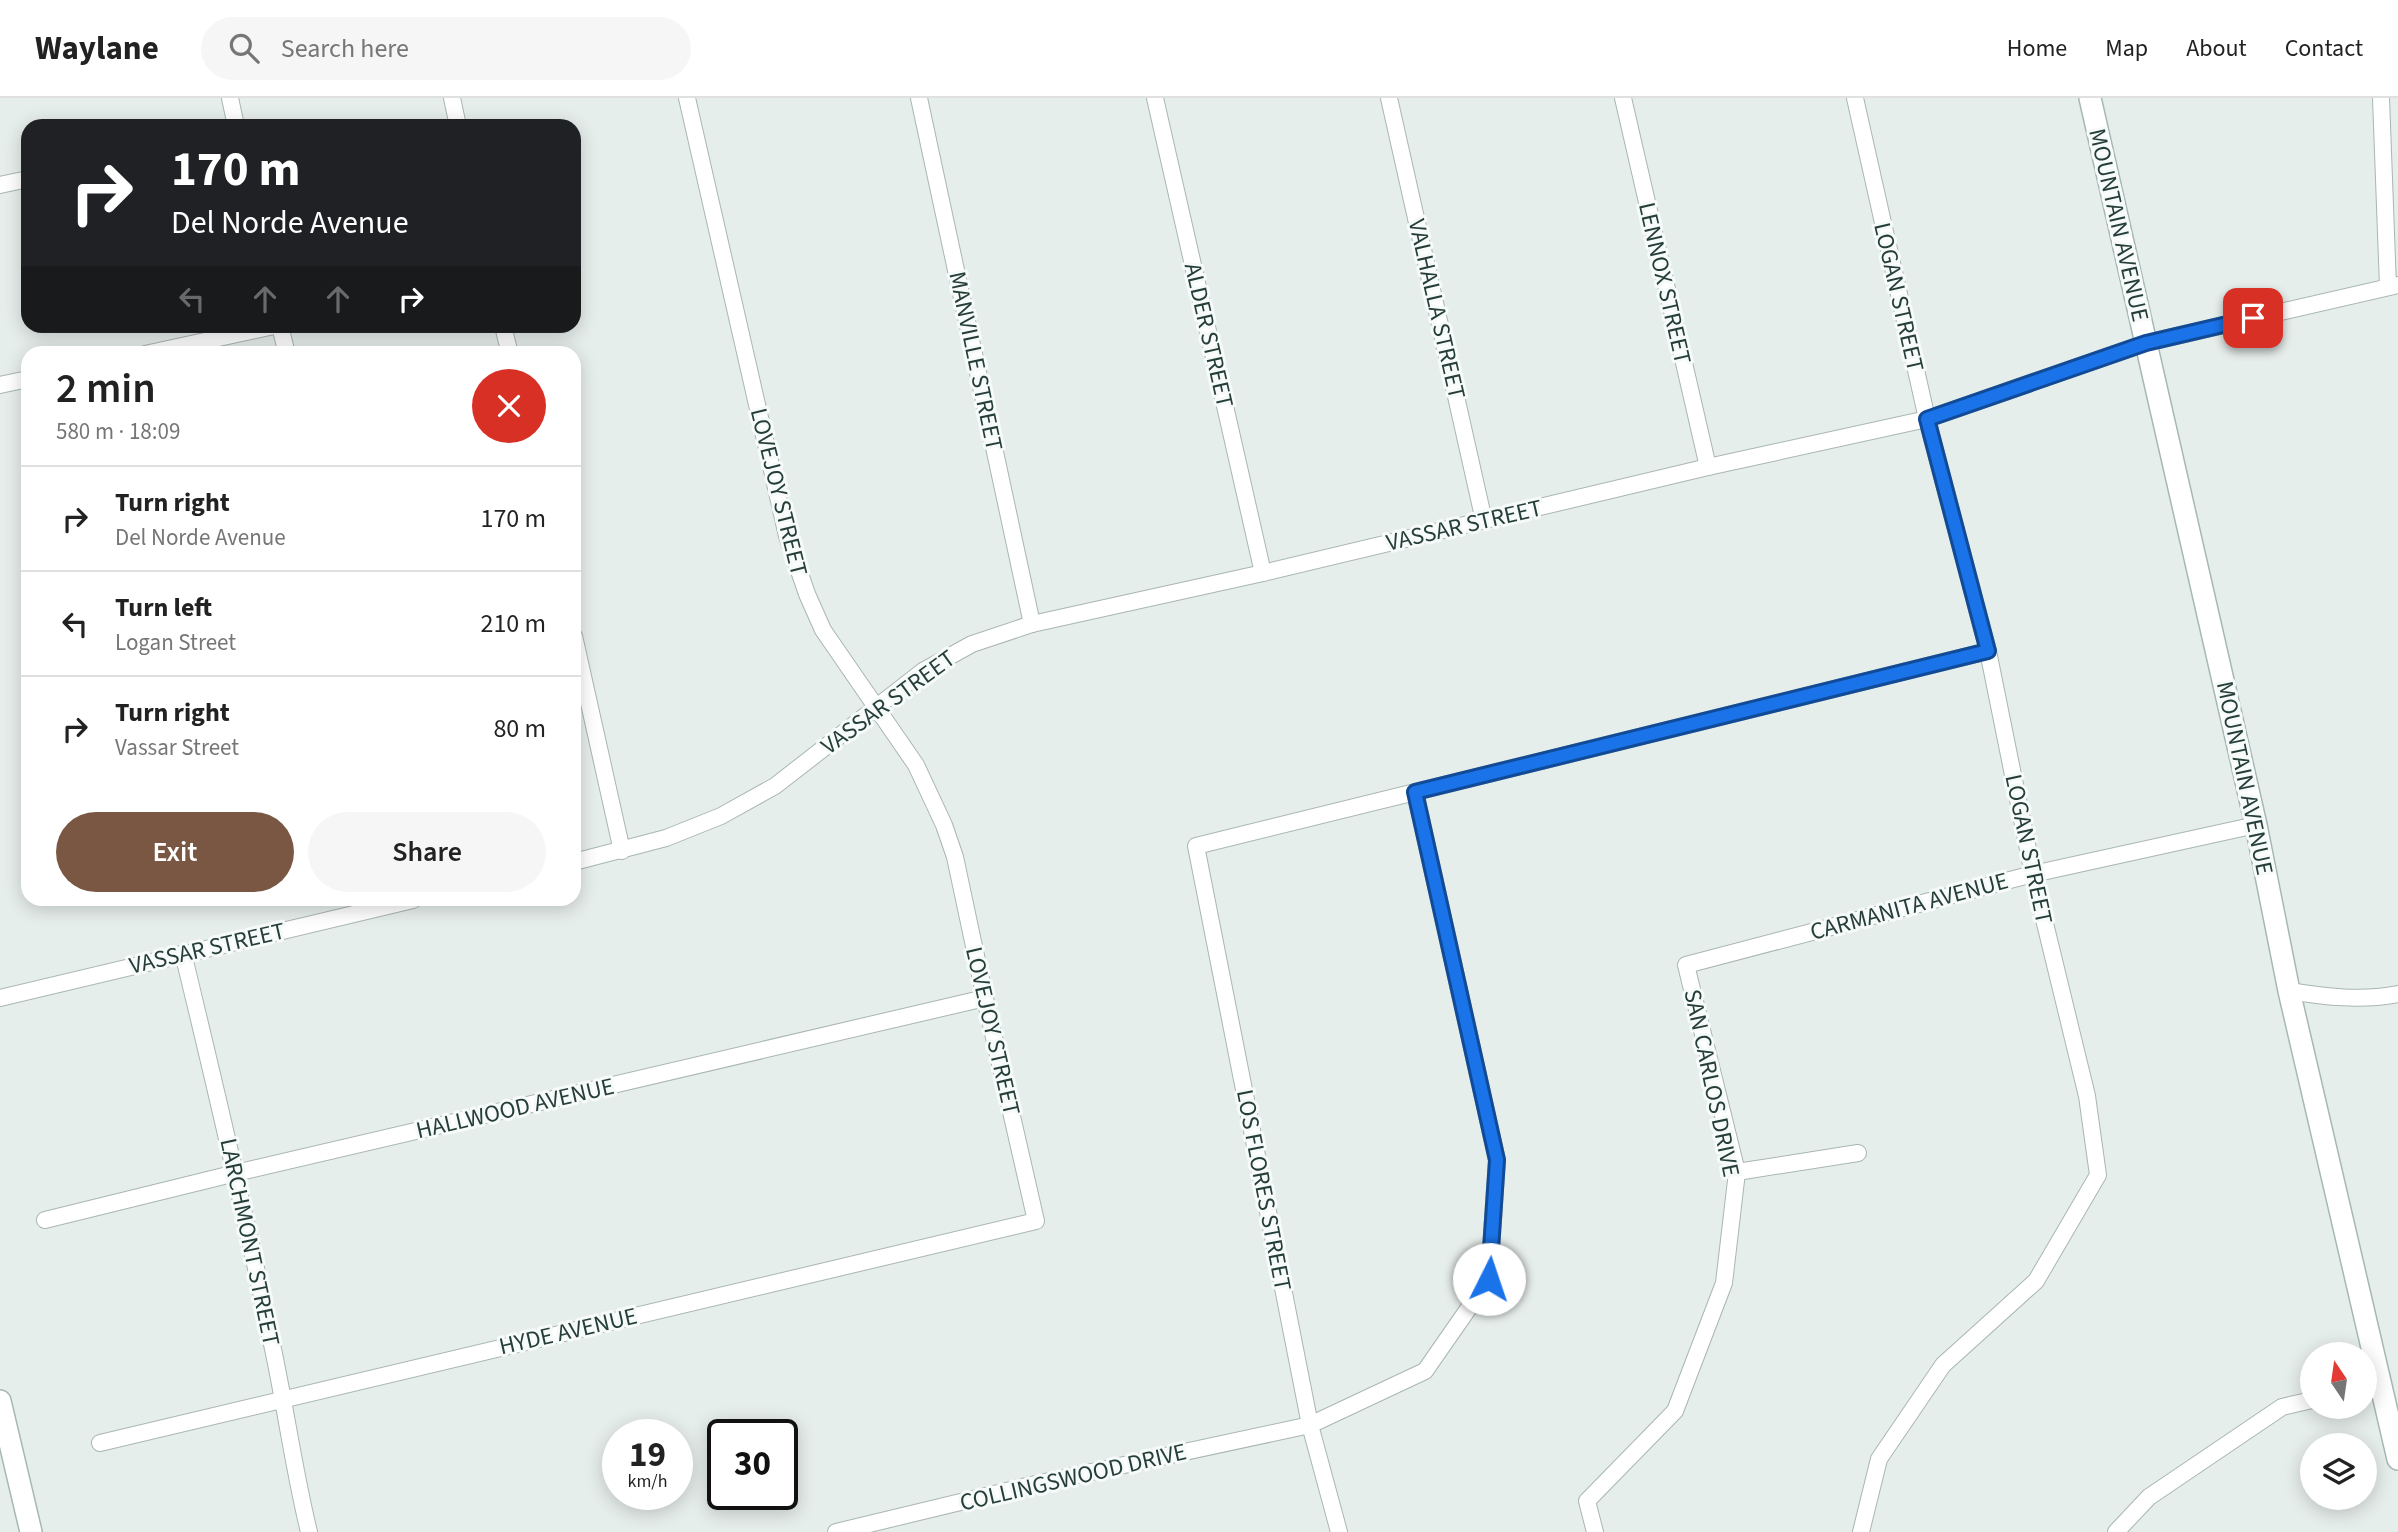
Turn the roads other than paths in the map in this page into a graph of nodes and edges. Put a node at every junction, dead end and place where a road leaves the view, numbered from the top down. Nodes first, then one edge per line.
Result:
1 (230, 98) edge
2 (452, 98) edge
3 (687, 98) edge
4 (919, 98) edge
5 (1155, 98) edge
6 (1389, 98) edge
7 (1623, 98) edge
8 (1854, 98) edge
9 (2090, 98) edge
10 (2381, 98) edge
11 (234, 119) edge
12 (456, 119) edge
13 (21, 180) edge
14 (0, 185) edge
15 (2393, 286) edge
16 (242, 333) edge
17 (2146, 343) junction
18 (182, 346) edge
19 (21, 380) edge
20 (0, 385) edge
21 (1927, 419) junction
22 (1708, 467) junction
23 (1485, 521) junction
24 (1263, 573) junction
25 (1032, 624) junction
26 (1988, 651) junction
27 (581, 667) edge
28 (876, 707) junction
29 (1415, 792) junction
30 (2256, 825) junction
31 (622, 851) junction
32 (581, 860) edge
33 (2033, 873) junction
34 (387, 906) edge
35 (183, 953) junction
36 (1686, 965) joint
37 (2289, 991) junction
38 (2398, 994) edge
39 (0, 998) edge
40 (985, 998) junction
41 (1858, 1153) dead end
42 (1737, 1172) junction
43 (236, 1173) junction
44 (45, 1220) dead end
45 (1036, 1221) joint
46 (2363, 1342) edge
47 (284, 1398) junction
48 (2377, 1400) edge
49 (0, 1401) edge
50 (2300, 1403) edge
51 (1310, 1425) junction
52 (100, 1443) dead end
53 (2398, 1459) edge
54 (31, 1532) edge
55 (309, 1532) edge
56 (836, 1532) edge
57 (1339, 1532) edge
58 (1595, 1532) edge
59 (1861, 1532) edge
60 (2116, 1532) edge

1 - 11 street
2 - 12 street
3 - 28 street, LOVEJOY STREET
4 - 25 street, MANVILLE STREET
5 - 24 street, ALDER STREET
6 - 23 street, VALHALLA STREET
7 - 22 street, LENNOX STREET
8 - 21 street, LOGAN STREET
9 - 17 street, MOUNTAIN AVENUE
10 - 15 street
13 - 14 street
15 - 17 street, VASSAR STREET
16 - 18 street
17 - 21 street, VASSAR STREET
17 - 30 street, MOUNTAIN AVENUE
19 - 20 street
21 - 22 street, VASSAR STREET
21 - 26 street, LOGAN STREET
22 - 23 street, VASSAR STREET
23 - 24 street, VASSAR STREET
24 - 25 street, VASSAR STREET
25 - 28 street, VASSAR STREET
26 - 29 street
26 - 33 street, LOGAN STREET
27 - 31 street
28 - 31 street, VASSAR STREET
28 - 40 street, LOVEJOY STREET
29 - 51 street, COLLINGSWOOD DRIVE
29 - 51 street, LOS FLORES STREET
30 - 33 street, CARMANITA AVENUE
30 - 37 street, MOUNTAIN AVENUE
31 - 32 street, VASSAR STREET
33 - 36 street, CARMANITA AVENUE
33 - 59 street, LOGAN STREET
34 - 35 street, VASSAR STREET
35 - 39 street, VASSAR STREET
35 - 43 street, LARCHMONT STREET
36 - 42 street, SAN CARLOS DRIVE
37 - 38 street
37 - 46 street, MOUNTAIN AVENUE
40 - 43 street, HALLWOOD AVENUE
40 - 45 street, LOVEJOY STREET
41 - 42 street
42 - 58 street, SAN CARLOS DRIVE
43 - 44 street, HALLWOOD AVENUE
43 - 47 street, LARCHMONT STREET
45 - 47 street, HYDE AVENUE
47 - 52 street, HYDE AVENUE
47 - 55 street, LARCHMONT STREET
48 - 53 street, MOUNTAIN AVENUE
49 - 54 street
50 - 60 street
51 - 56 street, COLLINGSWOOD DRIVE
51 - 57 street, LOS FLORES STREET

